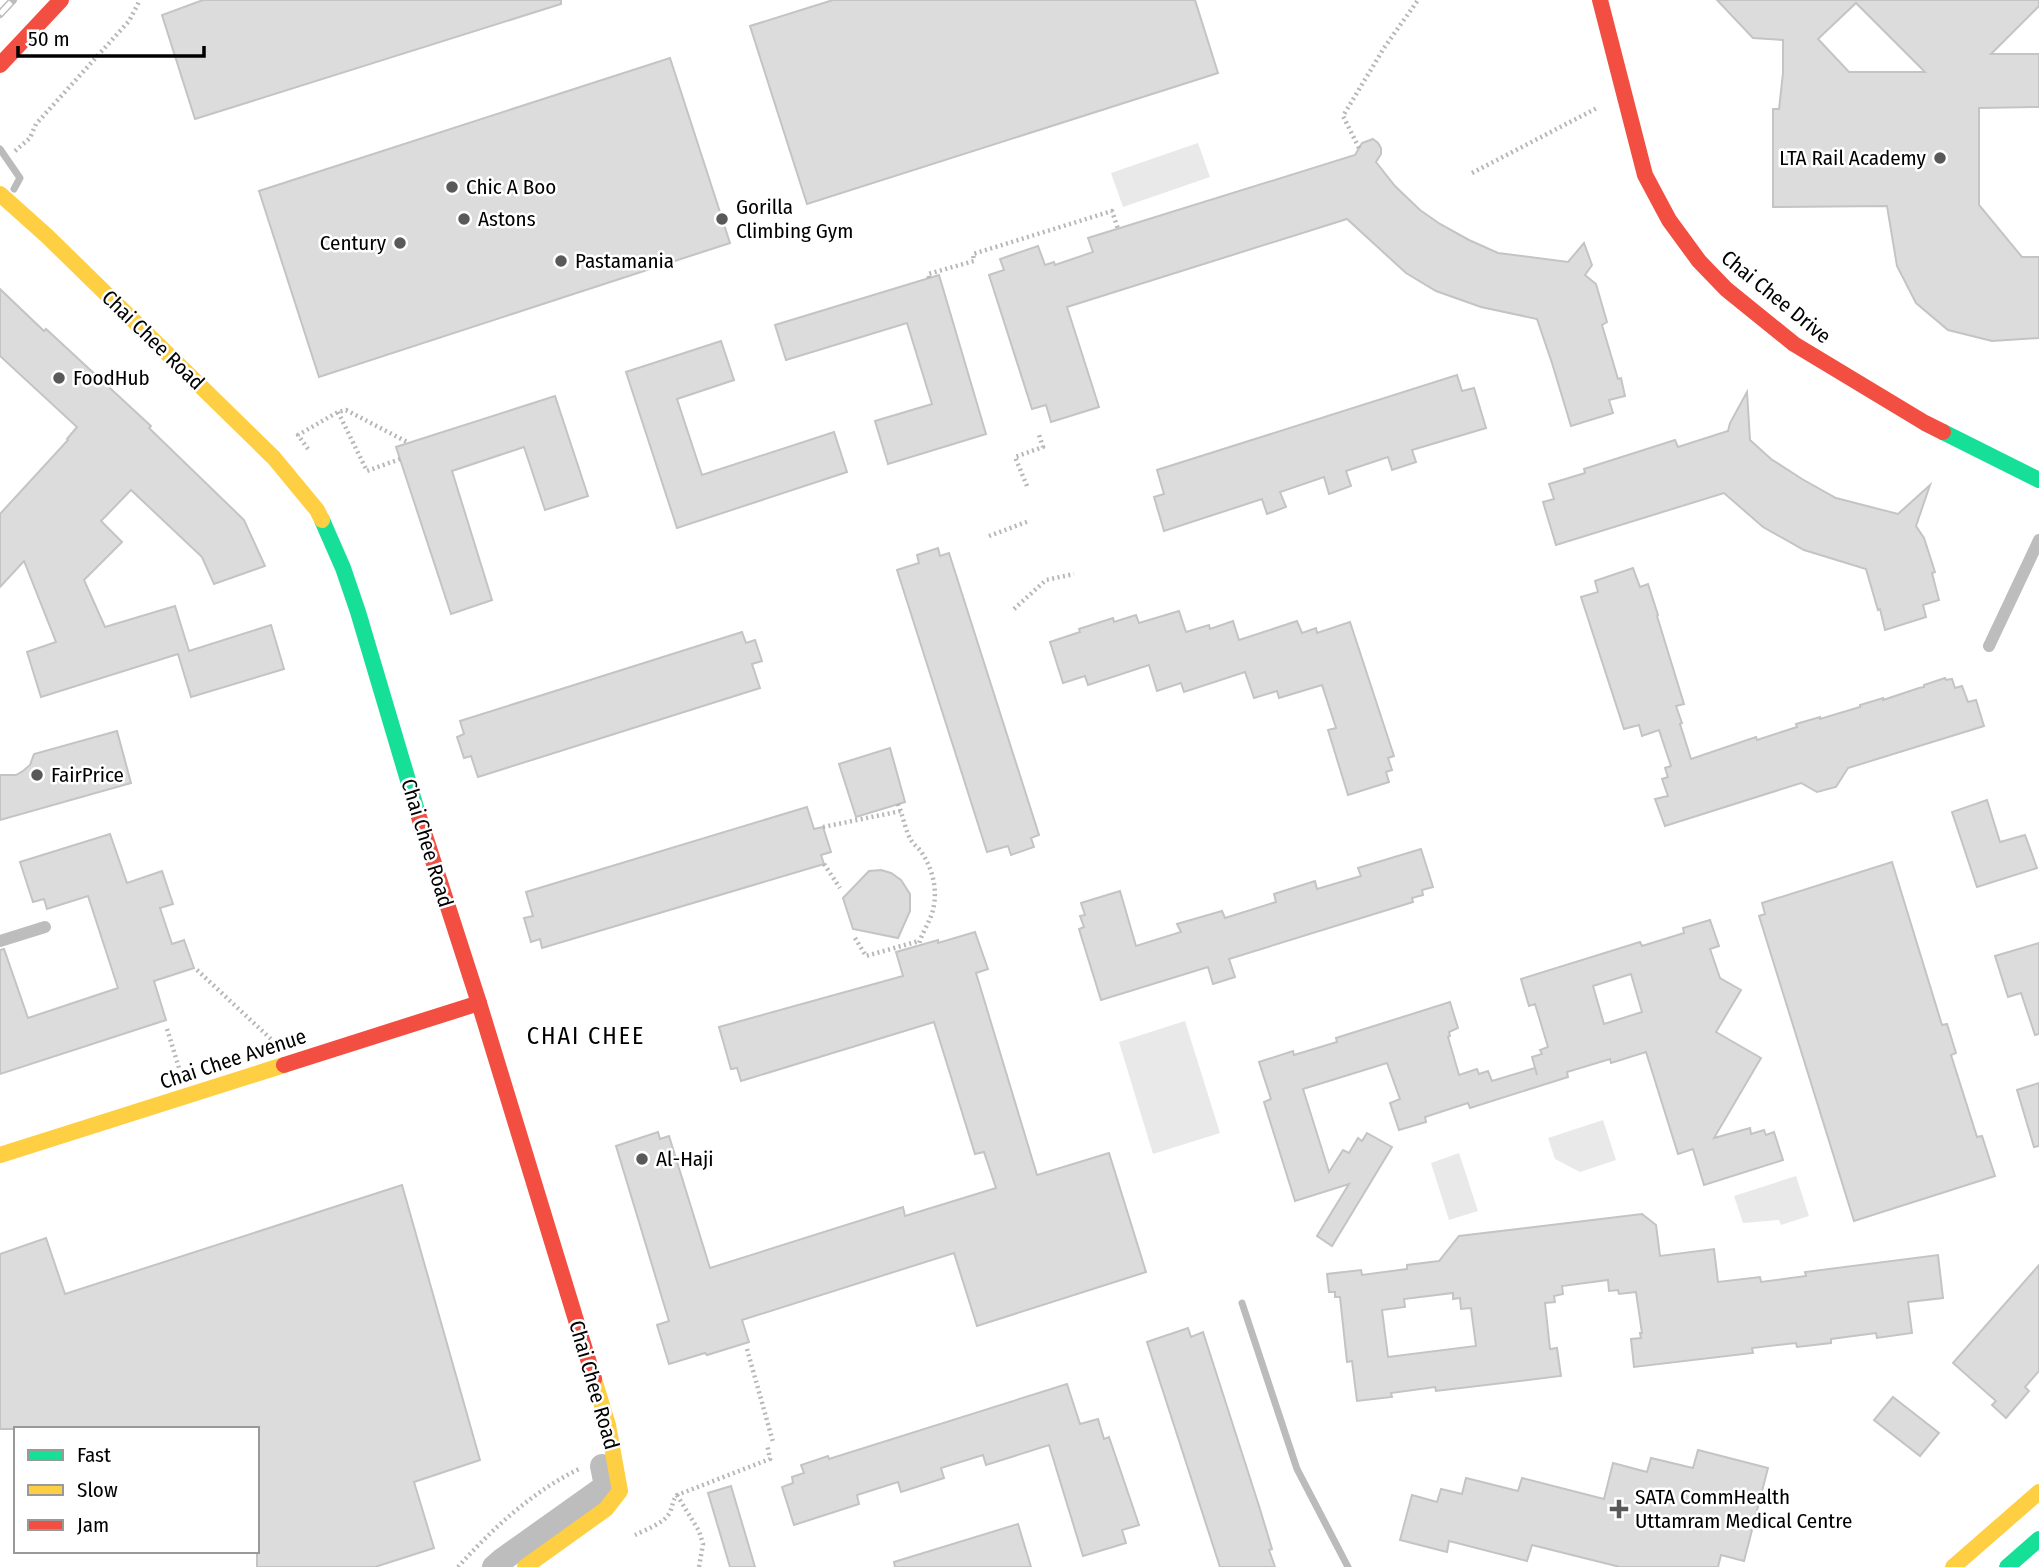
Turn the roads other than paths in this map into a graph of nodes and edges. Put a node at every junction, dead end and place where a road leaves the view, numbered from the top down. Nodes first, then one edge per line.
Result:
1 (61, 0) edge
2 (1600, 0) edge
3 (0, 65) edge
4 (0, 194) edge
5 (0, 215) edge
6 (2039, 480) edge
7 (2039, 540) edge
8 (1989, 646) dead end
9 (46, 927) dead end
10 (0, 941) edge
11 (473, 1005) junction
12 (0, 1155) edge
13 (2039, 1492) edge
14 (2039, 1539) edge
15 (494, 1567) edge
16 (525, 1567) edge
17 (1952, 1567) edge
18 (2007, 1567) edge

1 - 3 street
2 - 6 street, Chai Chee Drive
4 - 11 street, Chai Chee Road
5 - 11 street, Chai Chee Road
7 - 8 lane
9 - 10 lane
11 - 12 street, Chai Chee Avenue
11 - 15 street, Chai Chee Road
11 - 16 street, Chai Chee Road
13 - 17 street
14 - 18 street

